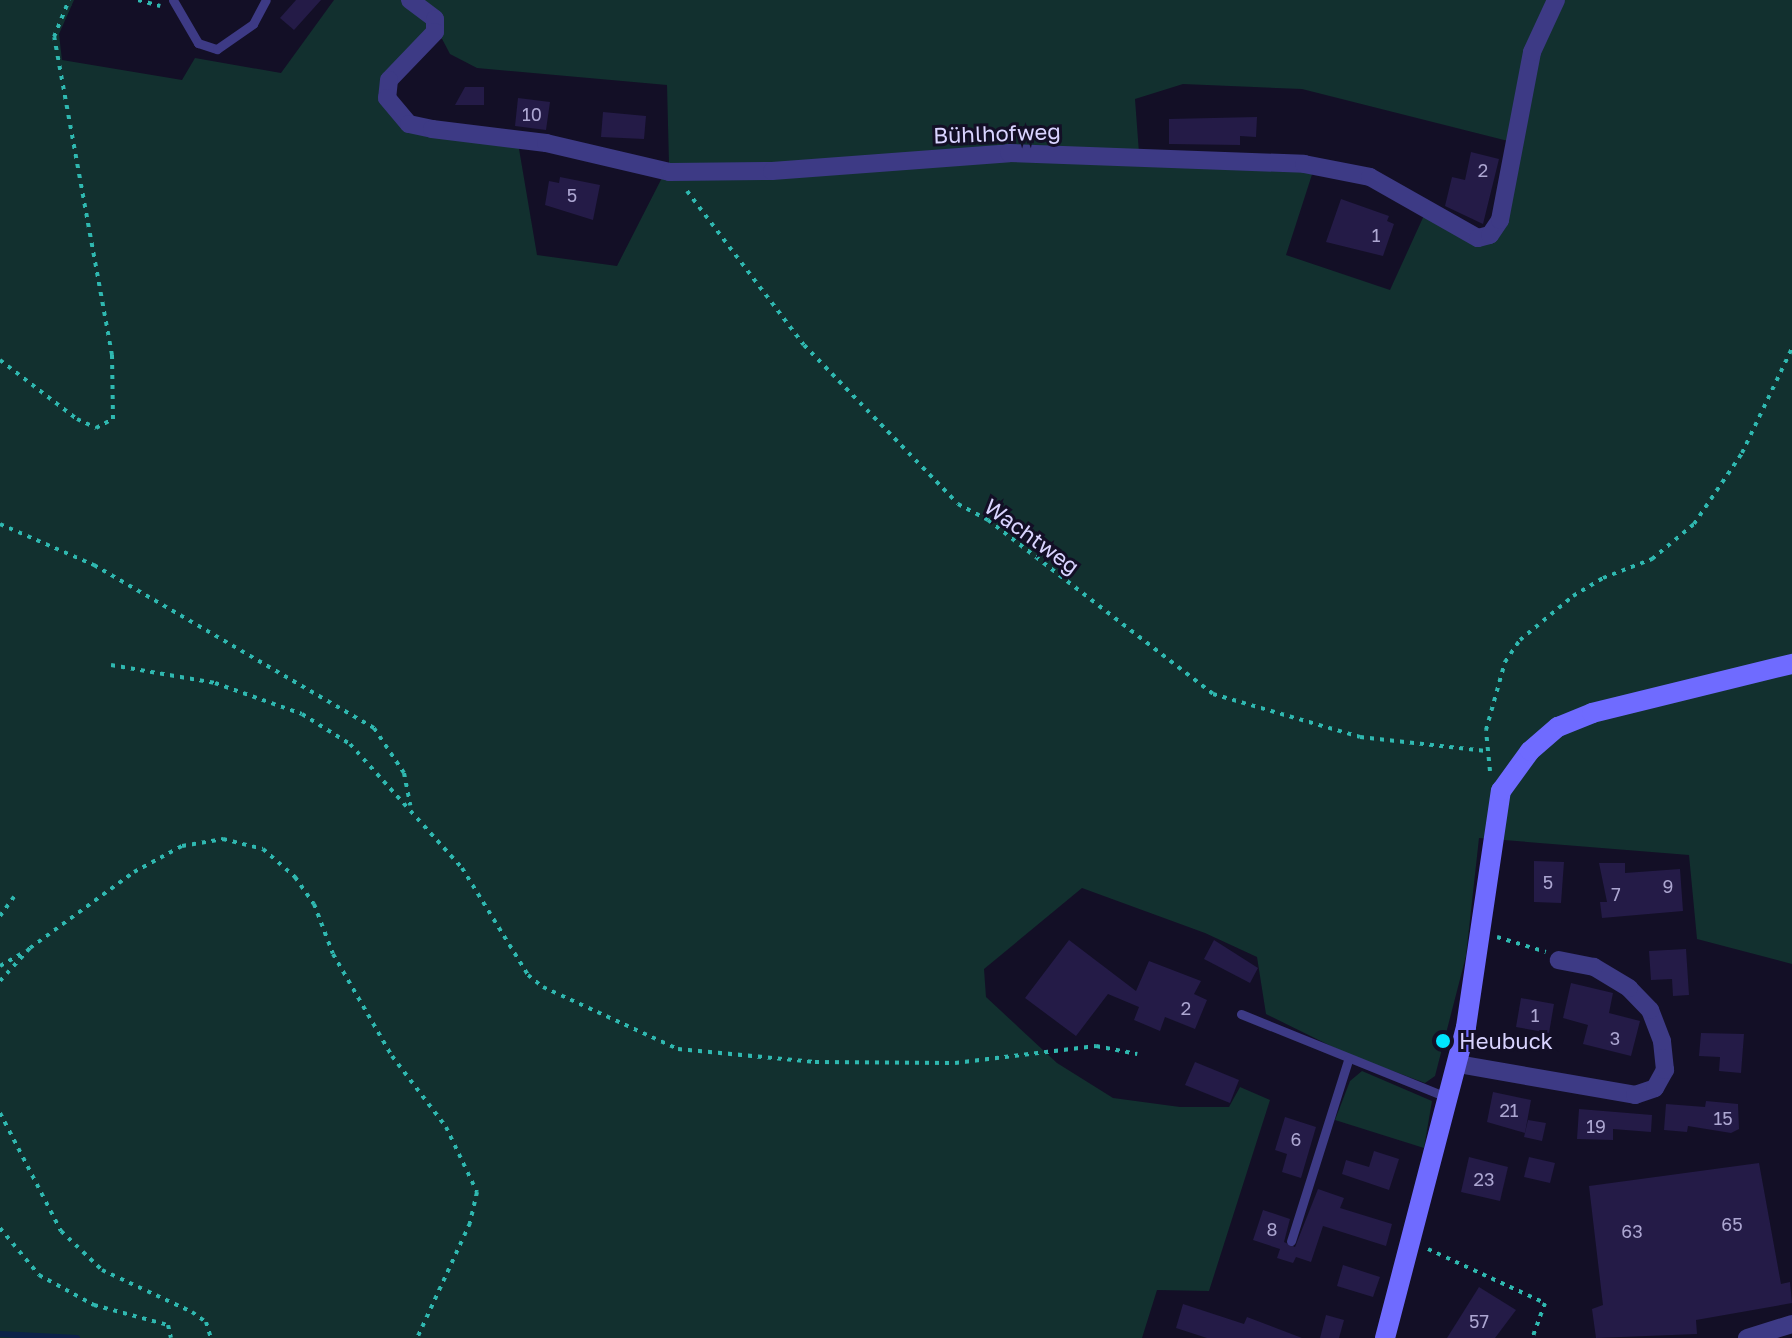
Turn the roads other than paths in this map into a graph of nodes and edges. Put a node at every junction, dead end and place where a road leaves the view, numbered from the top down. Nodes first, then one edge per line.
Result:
1 (173, 0) edge
2 (266, 0) edge
3 (410, 0) edge
4 (1556, 0) edge
5 (1792, 664) edge
6 (1559, 960) road end
7 (1241, 1014) dead end
8 (1348, 1060) junction
9 (1458, 1064) junction
10 (1450, 1098) junction
11 (1291, 1241) dead end
12 (1792, 1324) edge
13 (1385, 1338) edge
14 (1747, 1338) edge

1 - 2 lane
3 - 4 street, Bühlhofweg
5 - 9 street
6 - 9 street
7 - 8 lane
8 - 10 lane
8 - 11 lane
9 - 10 street
10 - 13 street
12 - 14 street

